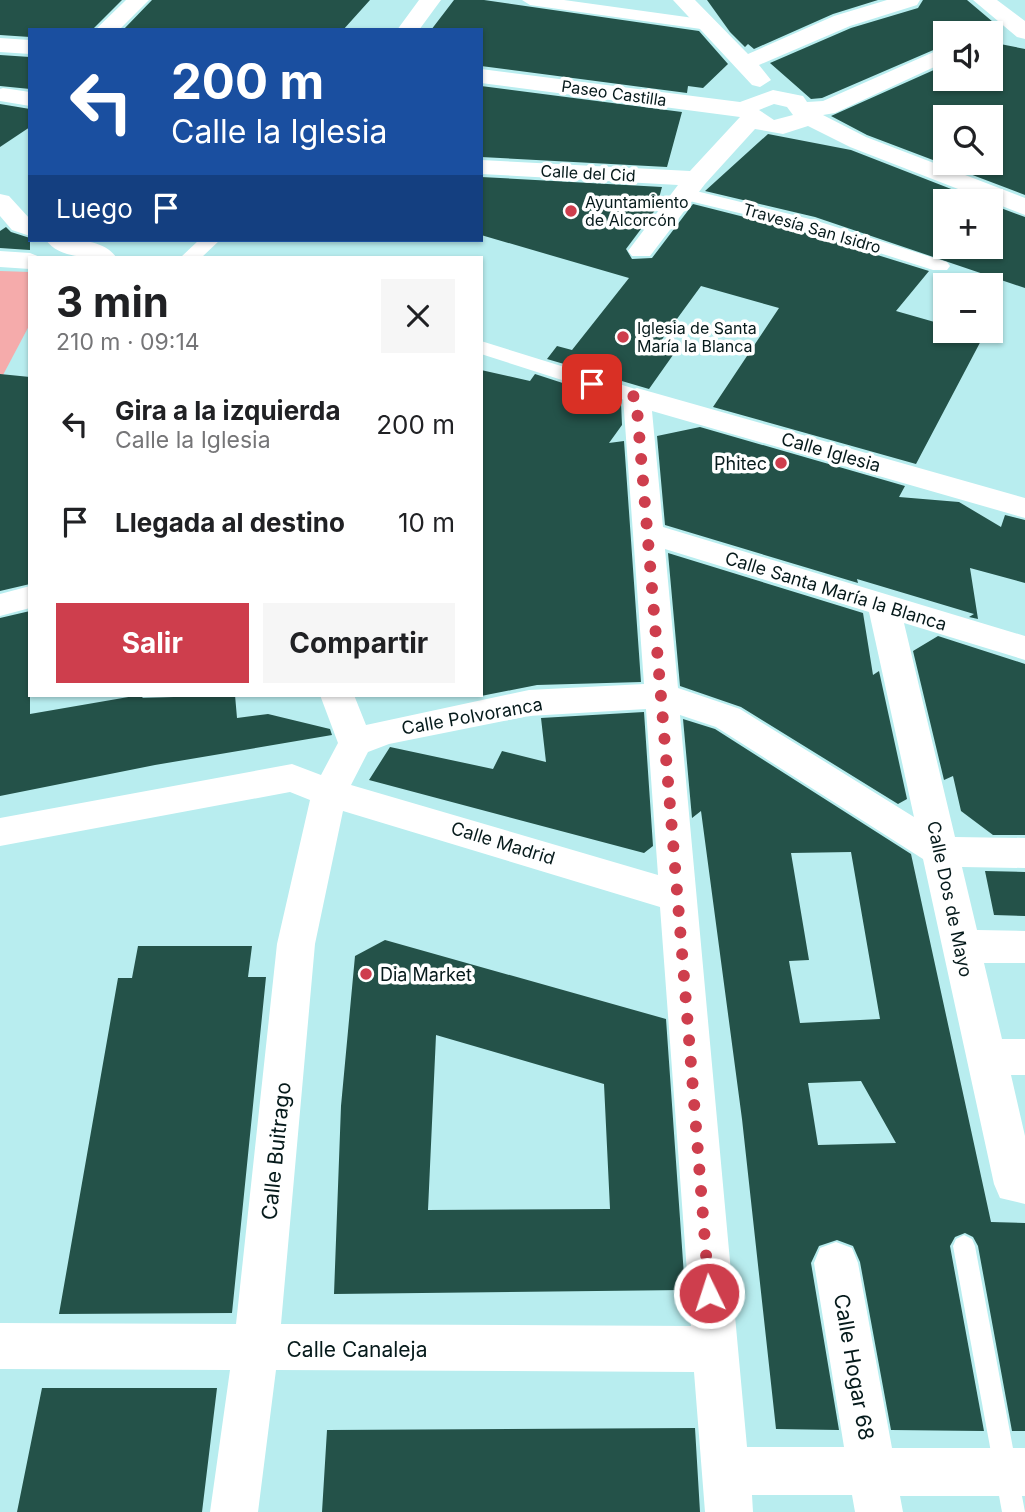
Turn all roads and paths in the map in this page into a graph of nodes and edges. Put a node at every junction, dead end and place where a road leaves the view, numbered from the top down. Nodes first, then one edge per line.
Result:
1 (138, 0) edge
2 (430, 0) edge
3 (530, 0) edge
4 (684, 0) edge
5 (909, 0) edge
6 (984, 0) edge
7 (701, 24) junction
8 (108, 28) edge
9 (409, 28) edge
10 (1024, 31) edge
11 (1003, 37) edge
12 (0, 45) edge
13 (28, 47) edge
14 (933, 59) edge
15 (746, 63) junction
16 (483, 76) edge
17 (3, 95) dead end
18 (773, 97) junction
19 (28, 99) edge
20 (805, 112) junction
21 (749, 114) junction
22 (777, 127) junction
23 (858, 142) junction
24 (483, 167) edge
25 (690, 186) junction
26 (0, 201) edge
27 (1025, 207) edge
28 (28, 227) edge
29 (64, 242) edge
30 (208, 242) edge
31 (641, 251) dead end
32 (100, 256) edge
33 (192, 256) edge
34 (0, 259) edge
35 (28, 261) edge
36 (940, 266) dead end
37 (483, 347) edge
38 (636, 397) junction
39 (1025, 508) edge
40 (647, 533) junction
41 (28, 598) edge
42 (0, 605) edge
43 (884, 605) junction
44 (1025, 648) edge
45 (663, 696) junction
46 (338, 697) edge
47 (355, 743) junction
48 (329, 793) junction
49 (0, 832) edge
50 (941, 852) junction
51 (1025, 853) edge
52 (676, 896) junction
53 (959, 946) junction
54 (1025, 947) edge
55 (1005, 1056) edge
56 (1025, 1184) edge
57 (964, 1246) dead end
58 (836, 1262) dead end
59 (0, 1346) edge
60 (256, 1349) junction
61 (713, 1349) junction
62 (1015, 1485) edge
63 (727, 1491) edge
64 (876, 1492) edge
65 (234, 1512) edge

1 - 8 street
2 - 9 street
3 - 7 street
4 - 7 street
5 - 15 street
6 - 10 street
7 - 15 street
10 - 11 street
12 - 13 street
14 - 20 street
15 - 18 street
16 - 21 street, Paseo Castilla
17 - 19 street
18 - 20 street
18 - 21 street
20 - 22 street
20 - 23 street
21 - 22 street, Paseo Castilla
21 - 25 street
22 - 23 street, Paseo Castilla
23 - 27 street
24 - 25 street, Calle del Cid
25 - 31 street
25 - 36 street, Travesía San Isidro
26 - 28 street
29 - 32 street
30 - 33 street
34 - 35 street
37 - 38 street
38 - 39 street, Calle Iglesia
38 - 40 street
40 - 43 street, Calle Santa María la Blanca
40 - 45 street
41 - 42 street
43 - 44 street, Calle Santa María la Blanca
43 - 50 street, Calle Dos de Mayo
45 - 47 street, Calle Polvoranca
45 - 50 street, Calle Polvoranca
45 - 52 street
46 - 47 street
47 - 48 street
48 - 49 street
48 - 52 street, Calle Madrid
48 - 60 street, Calle Buitrago
50 - 51 street
50 - 53 street, Calle Dos de Mayo
52 - 61 street
53 - 54 street
53 - 55 street, Calle Dos de Mayo
55 - 56 street, Calle Dos de Mayo
57 - 62 lane
58 - 64 street, Calle Hogar 68
59 - 60 street, Calle Canaleja
60 - 61 street, Calle Canaleja
60 - 65 street, Calle Buitrago
61 - 63 street
62 - 64 street
63 - 64 street

